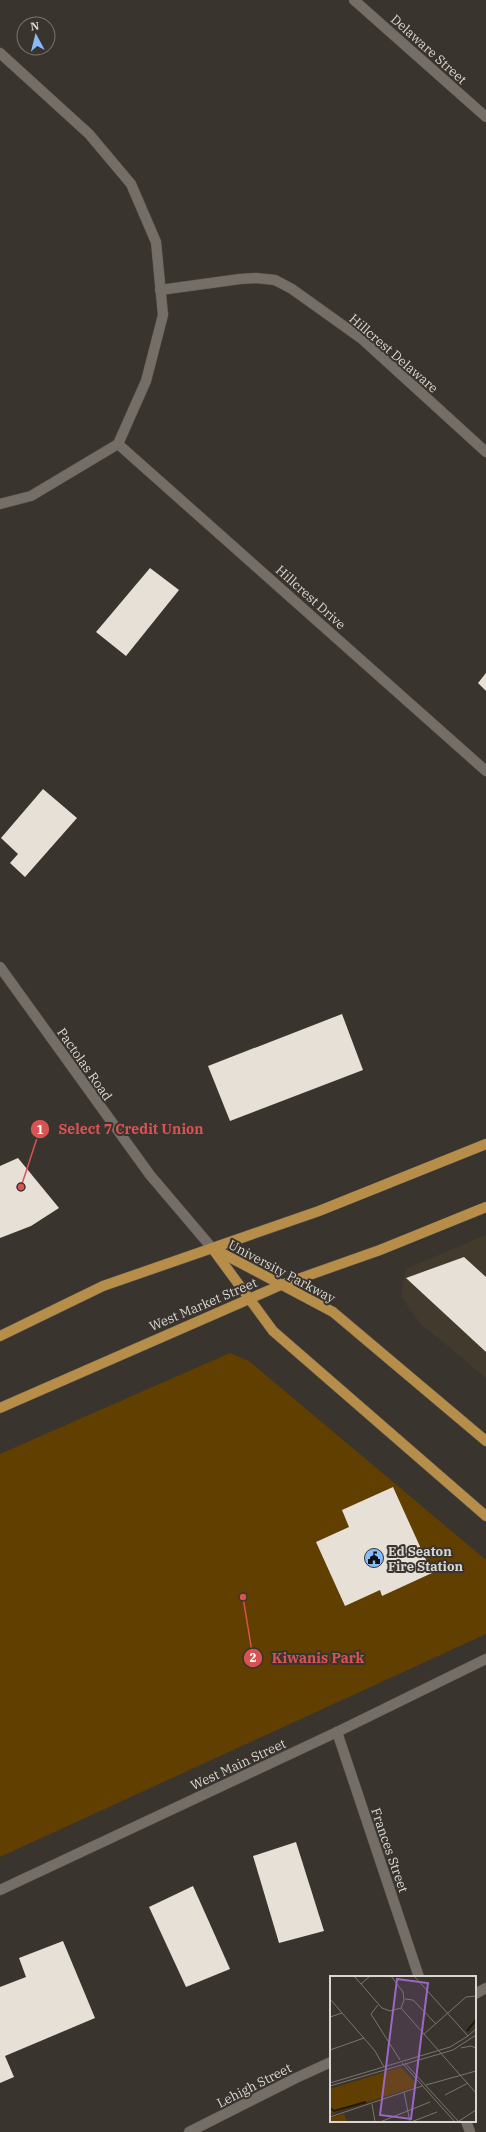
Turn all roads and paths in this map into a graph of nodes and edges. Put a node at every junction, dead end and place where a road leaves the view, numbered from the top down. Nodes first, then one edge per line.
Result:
1 (354, 0) edge
2 (0, 53) edge
3 (486, 117) edge
4 (160, 290) junction
5 (118, 444) junction
6 (486, 452) edge
7 (0, 504) edge
8 (486, 771) edge
9 (0, 967) edge
10 (486, 1144) edge
11 (486, 1207) edge
12 (212, 1248) junction
13 (281, 1285) junction
14 (249, 1298) junction
15 (0, 1336) edge
16 (0, 1408) edge
17 (486, 1441) edge
18 (486, 1516) edge
19 (486, 1660) edge
20 (337, 1732) junction
21 (0, 1890) edge
22 (419, 1976) edge
23 (486, 1988) edge
24 (476, 1993) edge
25 (330, 2062) edge
26 (466, 2122) edge
27 (189, 2132) edge
28 (470, 2132) edge

1 - 3 street, Delaware Street
2 - 4 street
4 - 5 street
4 - 6 street, Hillcrest Delaware
5 - 7 street
5 - 8 street, Hillcrest Drive
9 - 12 street, Pactolas Road
10 - 12 main road
11 - 13 main road, West Market Street
12 - 13 main road, University Parkway
12 - 14 main road, University Parkway
12 - 15 main road
13 - 14 main road, West Market Street
13 - 17 main road, University Parkway
14 - 16 main road, West Market Street
14 - 18 main road, University Parkway
19 - 20 street, West Main Street
20 - 21 street, West Main Street
20 - 22 street, Frances Street
23 - 24 street
25 - 27 street, Lehigh Street
26 - 28 street

